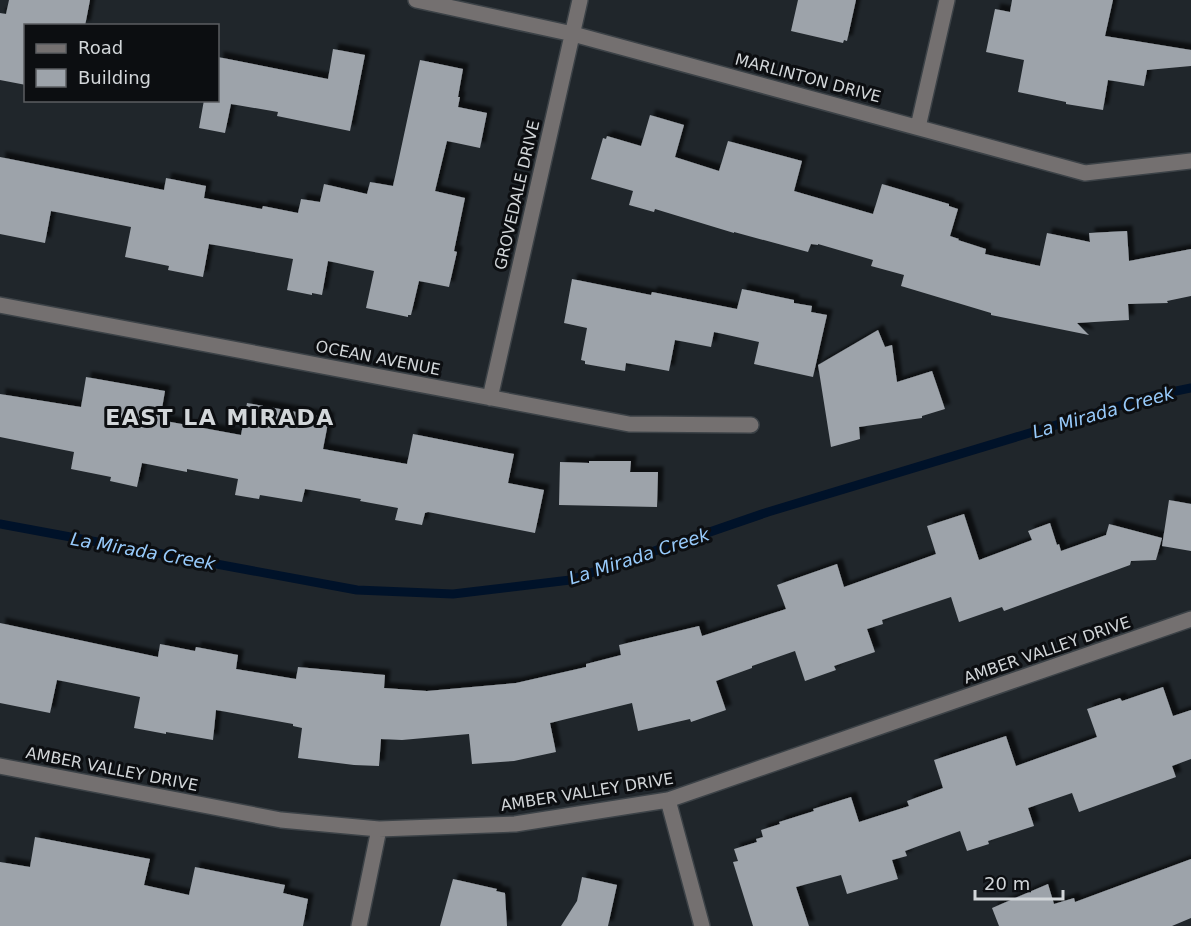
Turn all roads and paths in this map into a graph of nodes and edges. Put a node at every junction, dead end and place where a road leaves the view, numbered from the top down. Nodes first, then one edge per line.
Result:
1 (416, 0) edge
2 (580, 0) edge
3 (947, 0) edge
4 (573, 34) junction
5 (918, 127) junction
6 (1191, 161) edge
7 (0, 305) edge
8 (490, 398) junction
9 (751, 425) dead end
10 (1191, 619) edge
11 (0, 766) edge
12 (668, 800) junction
13 (379, 829) junction
14 (359, 926) edge
15 (702, 926) edge

1 - 4 street, MARLINTON DRIVE
2 - 4 street, GROVEDALE DRIVE
3 - 5 street
4 - 5 street, MARLINTON DRIVE
4 - 8 street, GROVEDALE DRIVE
5 - 6 street, MARLINTON DRIVE
7 - 8 street, OCEAN AVENUE
8 - 9 street, OCEAN AVENUE
10 - 12 street, AMBER VALLEY DRIVE
11 - 13 street, AMBER VALLEY DRIVE
12 - 13 street, AMBER VALLEY DRIVE
12 - 15 street
13 - 14 street

